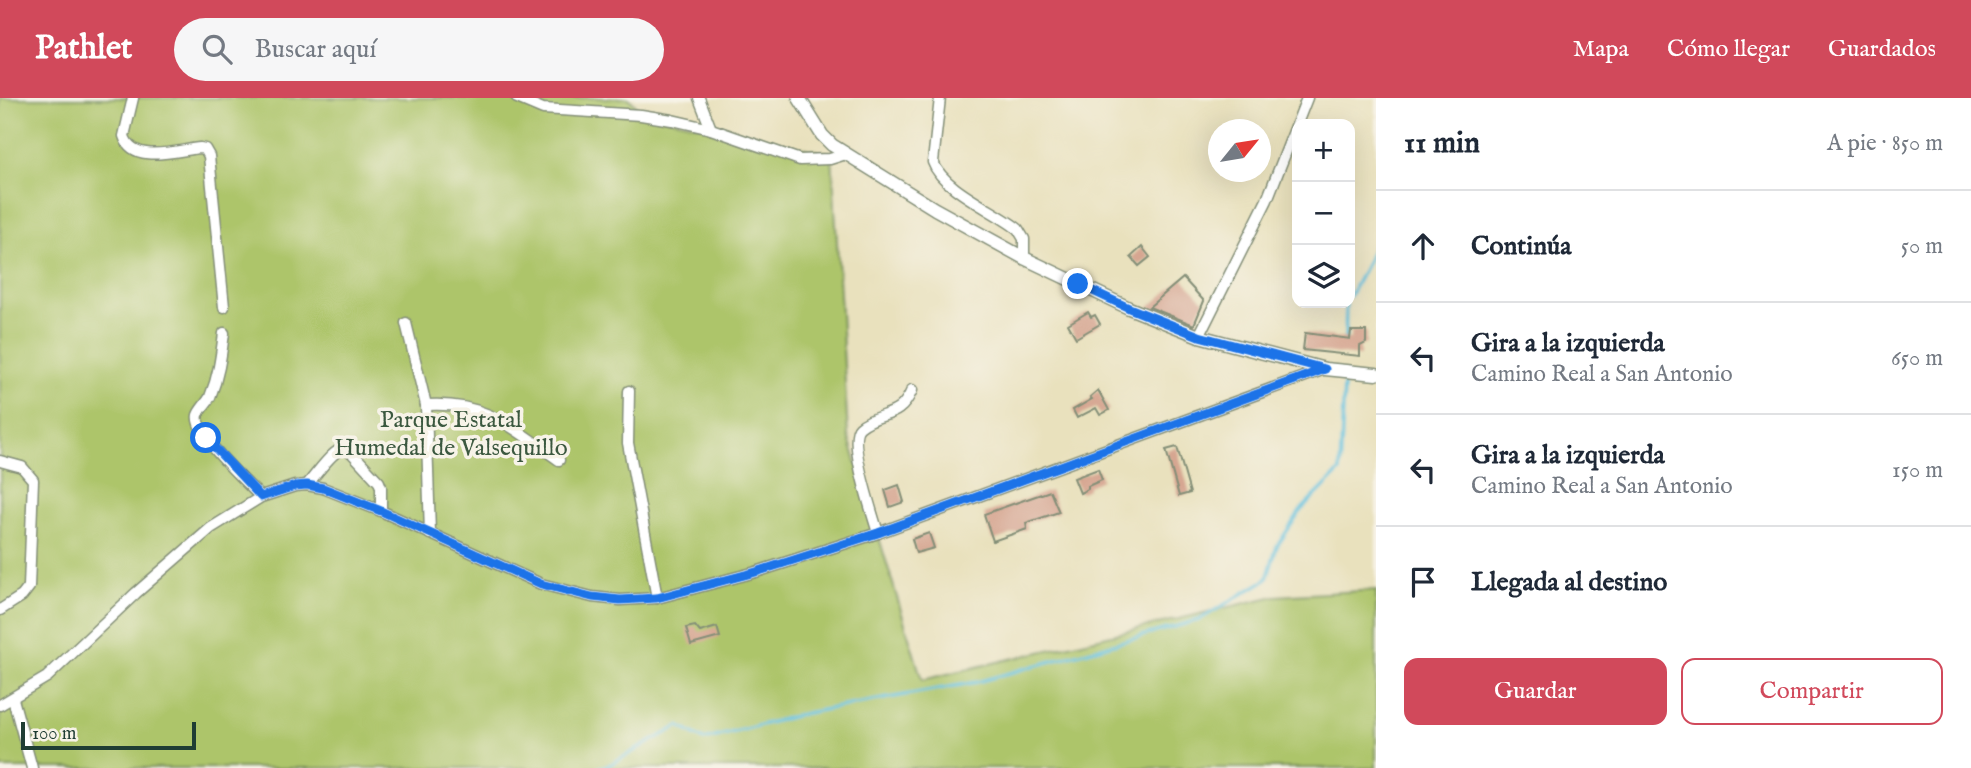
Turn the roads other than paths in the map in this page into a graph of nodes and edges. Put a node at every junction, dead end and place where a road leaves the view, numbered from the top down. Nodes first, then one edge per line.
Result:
1 (133, 98) edge
2 (517, 98) edge
3 (699, 98) edge
4 (799, 98) edge
5 (940, 98) edge
6 (1307, 98) edge
7 (711, 129) junction
8 (846, 154) junction
9 (1024, 258) junction
10 (224, 307) dead end
11 (406, 323) dead end
12 (224, 333) dead end
13 (1199, 336) junction
14 (1325, 369) junction
15 (1376, 374) edge
16 (912, 390) dead end
17 (629, 391) dead end
18 (426, 405) junction
19 (559, 460) dead end
20 (0, 461) edge
21 (307, 485) junction
22 (261, 497) junction
23 (381, 511) junction
24 (878, 533) junction
25 (430, 534) junction
26 (657, 598) junction
27 (1, 607) edge
28 (13, 699) junction
29 (0, 705) edge
30 (32, 768) edge

1 - 10 street
2 - 7 street
3 - 7 street
4 - 8 street
5 - 9 street
6 - 13 street
7 - 8 street
8 - 9 street
9 - 13 street
11 - 18 street
12 - 22 street
13 - 14 street
14 - 15 street
14 - 24 street
16 - 24 street
17 - 26 street
18 - 19 street
18 - 25 street
20 - 27 street
21 - 22 street
21 - 23 street
21 - 23 street
22 - 28 street
23 - 25 street
24 - 26 street
25 - 26 street
28 - 29 street
28 - 30 street

